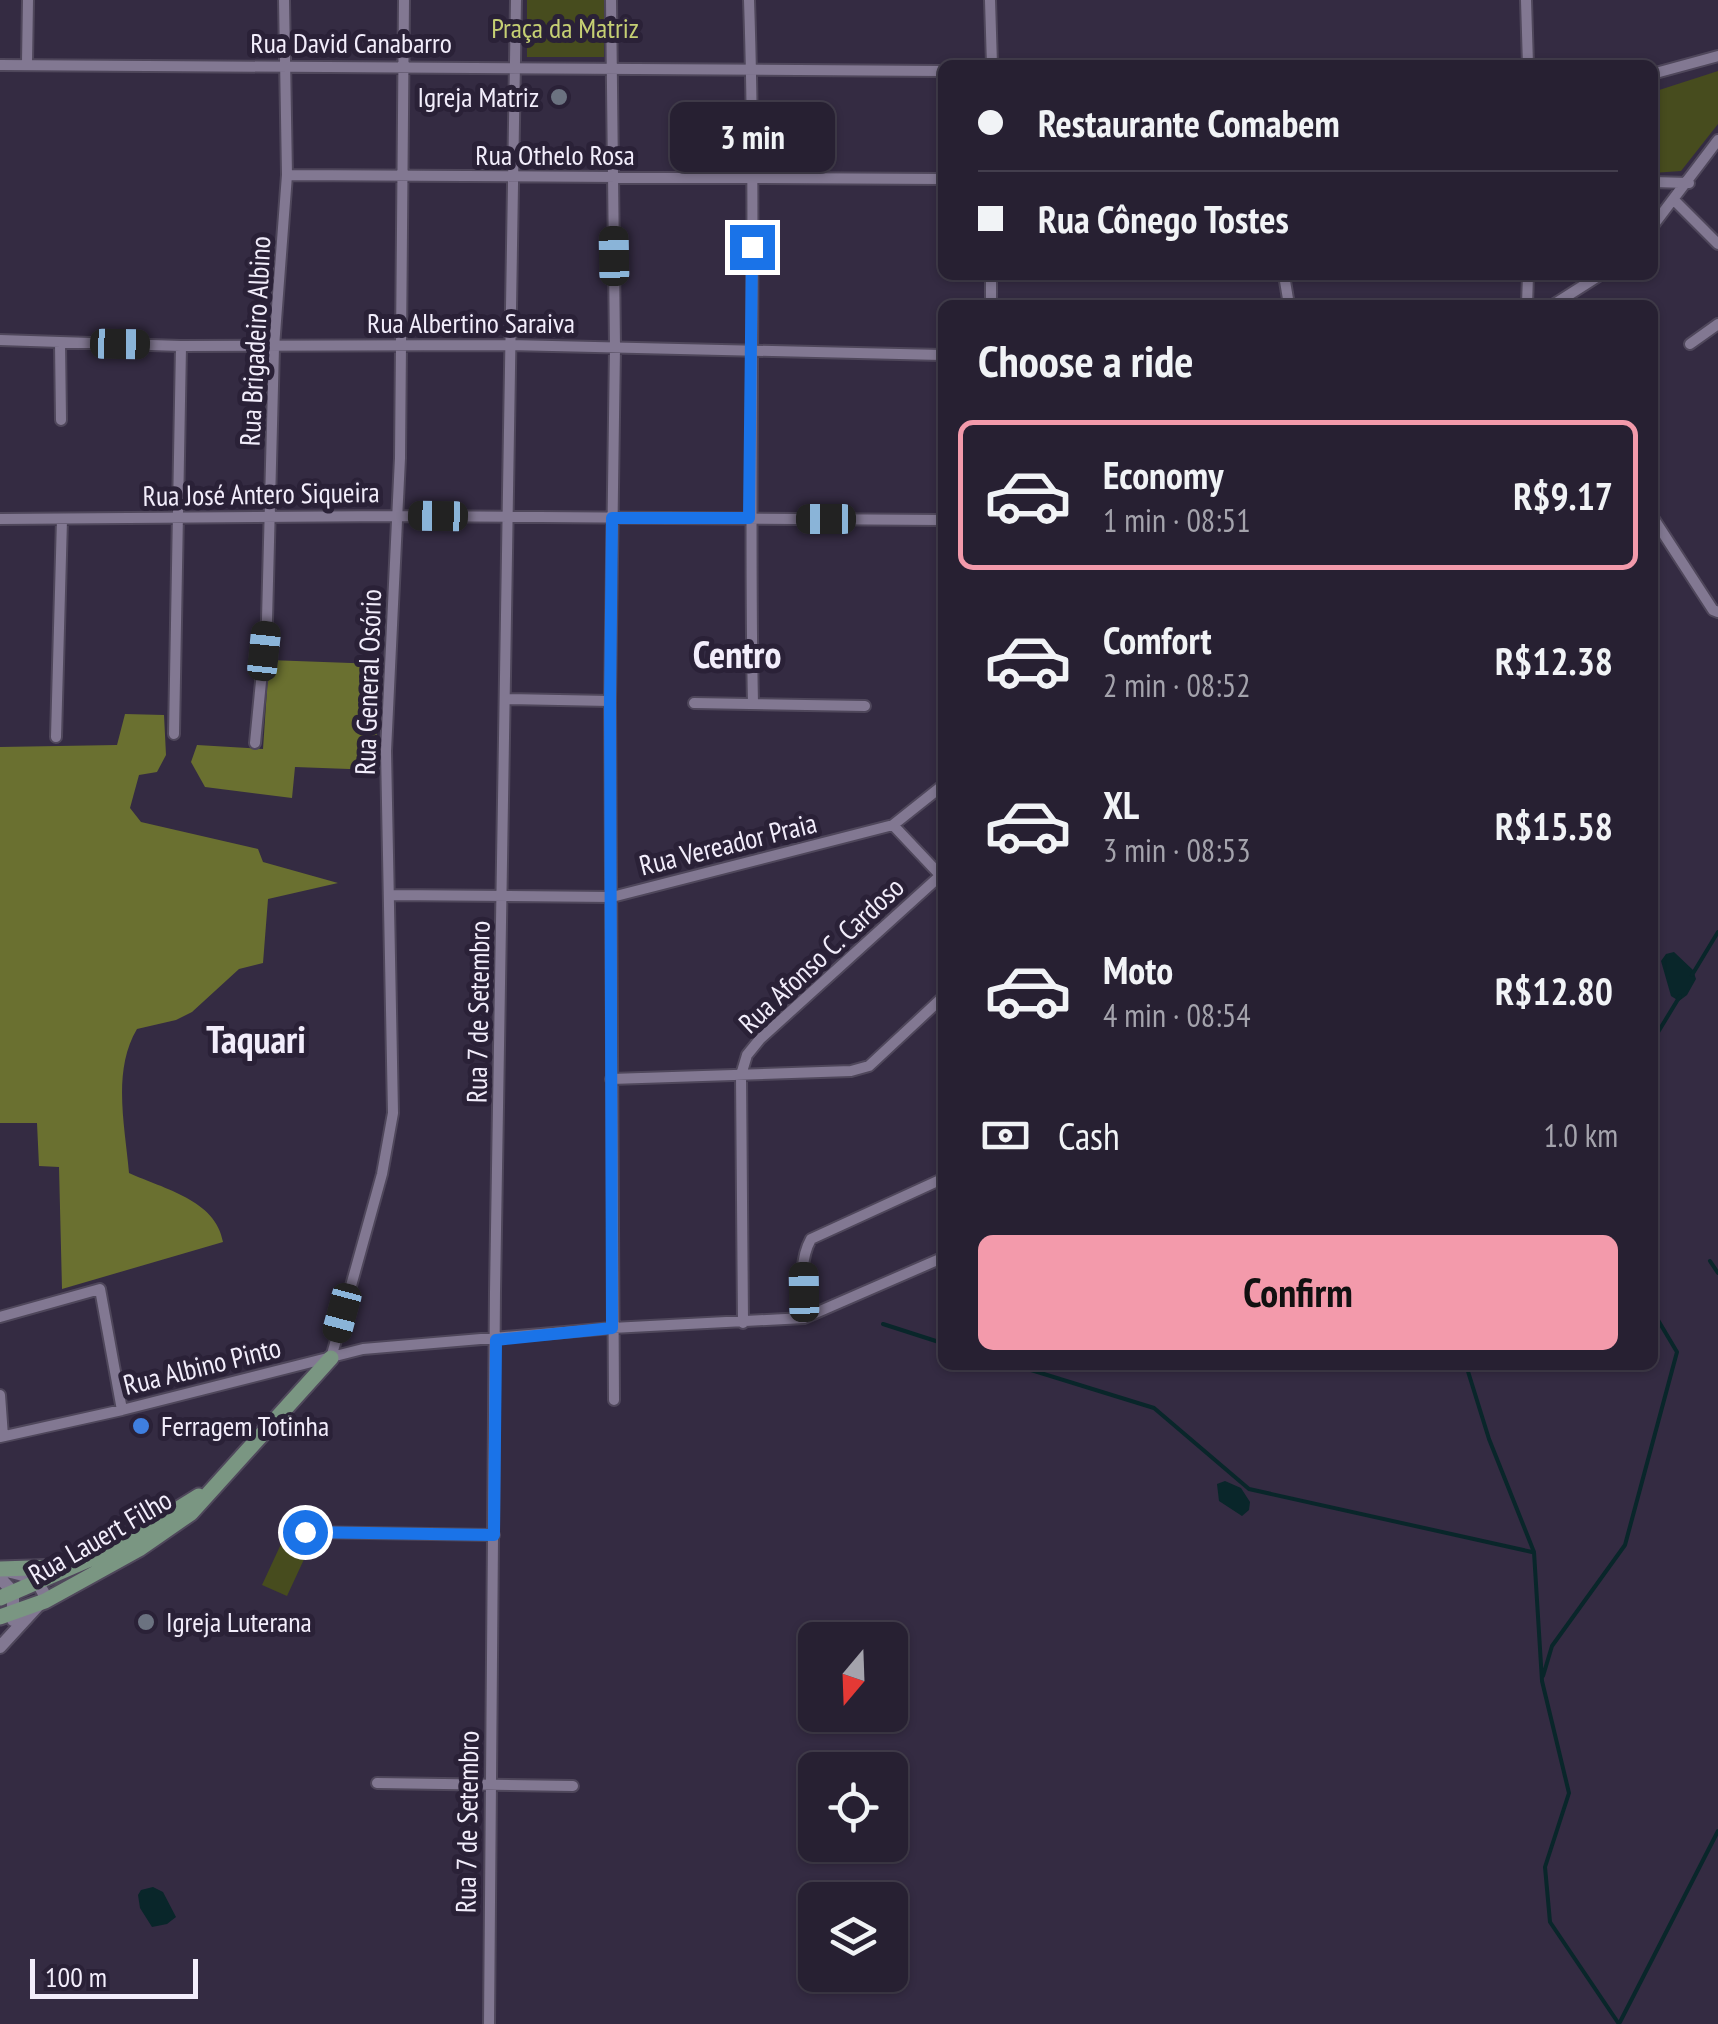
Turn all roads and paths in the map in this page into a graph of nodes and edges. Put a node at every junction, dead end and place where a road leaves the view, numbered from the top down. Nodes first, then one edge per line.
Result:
1 (28, 0) edge
2 (284, 0) edge
3 (404, 0) edge
4 (516, 0) edge
5 (611, 0) edge
6 (749, 0) edge
7 (990, 0) edge
8 (1526, 0) edge
9 (1718, 56) edge
10 (992, 60) edge
11 (1528, 60) edge
12 (27, 63) junction
13 (0, 65) edge
14 (283, 65) junction
15 (404, 66) junction
16 (516, 66) junction
17 (610, 67) junction
18 (751, 68) junction
19 (938, 71) edge
20 (1658, 72) edge
21 (1718, 140) edge
22 (1714, 156) edge
23 (286, 175) junction
24 (404, 176) junction
25 (613, 177) junction
26 (513, 178) junction
27 (751, 178) junction
28 (938, 179) edge
29 (1658, 182) edge
30 (1689, 183) junction
31 (1675, 201) junction
32 (1658, 220) edge
33 (1718, 244) edge
34 (1592, 280) edge
35 (1561, 300) edge
36 (1718, 324) edge
37 (0, 340) edge
38 (60, 343) junction
39 (1690, 344) dead end
40 (510, 345) junction
41 (181, 346) junction
42 (401, 346) junction
43 (274, 347) junction
44 (615, 347) junction
45 (752, 350) junction
46 (938, 355) edge
47 (61, 420) dead end
48 (398, 516) junction
49 (510, 516) junction
50 (270, 517) junction
51 (180, 518) junction
52 (612, 518) junction
53 (749, 518) junction
54 (0, 519) edge
55 (62, 519) junction
56 (938, 520) edge
57 (1658, 525) edge
58 (1716, 611) edge
59 (507, 699) junction
60 (610, 701) junction
61 (694, 702) dead end
62 (753, 704) junction
63 (865, 706) dead end
64 (174, 734) dead end
65 (56, 737) dead end
66 (255, 743) dead end
67 (938, 789) edge
68 (893, 825) junction
69 (938, 872) edge
70 (938, 880) edge
71 (390, 895) junction
72 (503, 896) junction
73 (612, 897) junction
74 (938, 1002) edge
75 (741, 1075) junction
76 (611, 1079) junction
77 (938, 1181) edge
78 (938, 1260) edge
79 (0, 1317) edge
80 (804, 1318) junction
81 (743, 1323) junction
82 (612, 1328) junction
83 (496, 1340) junction
84 (330, 1358) junction
85 (0, 1395) edge
86 (614, 1400) dead end
87 (122, 1410) junction
88 (2, 1436) edge
89 (305, 1532) dead end
90 (494, 1535) junction
91 (0, 1569) edge
92 (77, 1574) junction
93 (0, 1578) edge
94 (35, 1582) junction
95 (7, 1595) edge
96 (44, 1601) junction
97 (7, 1615) edge
98 (5, 1642) edge
99 (376, 1783) dead end
100 (489, 1784) junction
101 (574, 1786) dead end
102 (489, 2024) edge

1 - 12 street
2 - 14 street, Rua Brigadeiro Albino
3 - 15 street, Rua General Osório
4 - 16 street, Rua 7 de Setembro
5 - 17 street
6 - 18 street
7 - 10 street
8 - 11 street
9 - 20 street
12 - 13 street, Rua David Canabarro
12 - 14 street, Rua David Canabarro
14 - 15 street, Rua David Canabarro
14 - 23 street, Rua Brigadeiro Albino
15 - 16 street, Rua David Canabarro
15 - 24 street, Rua General Osório
16 - 17 street, Rua David Canabarro
16 - 26 street, Rua 7 de Setembro
17 - 18 street, Rua David Canabarro
17 - 25 street
18 - 19 street, Rua David Canabarro
18 - 27 street
21 - 22 street
22 - 30 street
23 - 24 street, Rua Othelo Rosa
23 - 43 street, Rua Brigadeiro Albino
24 - 26 street, Rua Othelo Rosa
24 - 42 street, Rua General Osório
25 - 26 street, Rua Othelo Rosa
25 - 27 street, Rua Othelo Rosa
25 - 44 street
26 - 40 street, Rua 7 de Setembro
27 - 28 street, Rua Othelo Rosa
27 - 45 street
29 - 30 street
30 - 31 street
31 - 32 street
31 - 33 street
34 - 35 street
36 - 39 street
37 - 38 street, Rua Albertino Saraiva
38 - 41 street, Rua Albertino Saraiva
38 - 47 street
40 - 42 street, Rua Albertino Saraiva
40 - 44 street, Rua Albertino Saraiva
40 - 49 street, Rua 7 de Setembro
41 - 43 street, Rua Albertino Saraiva
41 - 51 street
42 - 43 street, Rua Albertino Saraiva
42 - 48 street, Rua General Osório
43 - 50 street, Rua Brigadeiro Albino
44 - 45 street, Rua Albertino Saraiva
44 - 52 street
45 - 46 street, Rua Albertino Saraiva
45 - 53 street
48 - 49 street, Rua José Antero Siqueira
48 - 50 street, Rua José Antero Siqueira
48 - 71 street, Rua General Osório
49 - 52 street, Rua José Antero Siqueira
49 - 59 street, Rua 7 de Setembro
50 - 51 street, Rua José Antero Siqueira
50 - 66 street, Rua Brigadeiro Albino
51 - 55 street, Rua José Antero Siqueira
51 - 64 street
52 - 53 street, Rua José Antero Siqueira
52 - 60 street
53 - 56 street, Rua José Antero Siqueira
53 - 62 street
54 - 55 street, Rua José Antero Siqueira
55 - 65 street
57 - 58 street
59 - 60 street
59 - 72 street, Rua 7 de Setembro
60 - 73 street
61 - 62 street
62 - 63 street
67 - 68 street, Rua Vereador Praia
68 - 69 street
68 - 73 street, Rua Vereador Praia
70 - 75 street, Rua Afonso C. Cardoso
71 - 72 street, Rua Vereador Praia
71 - 84 street, Rua General Osório
72 - 73 street, Rua Vereador Praia
72 - 83 street, Rua 7 de Setembro
73 - 76 street
74 - 75 street
75 - 76 street
75 - 81 street
76 - 82 street
77 - 80 street
78 - 80 street, Rua Albino Pinto
79 - 87 street
80 - 81 street, Rua Albino Pinto
81 - 82 street, Rua Albino Pinto
82 - 83 street, Rua Albino Pinto
82 - 86 street
83 - 84 street, Rua Albino Pinto
83 - 90 street, Rua 7 de Setembro
84 - 87 street, Rua Albino Pinto
84 - 92 main road, Rua Lauert Filho
85 - 88 street
87 - 88 street, Rua Albino Pinto
89 - 90 street
90 - 100 street, Rua 7 de Setembro
91 - 92 main road
91 - 94 street
92 - 94 main road, Rua Lauert Filho
92 - 96 main road, Rua Lauert Filho
93 - 95 street
94 - 95 main road, Rua Lauert Filho
94 - 96 street
95 - 97 street
96 - 97 main road, Rua Lauert Filho
96 - 98 street
97 - 98 street
99 - 100 street
100 - 101 street
100 - 102 street, Rua 7 de Setembro

